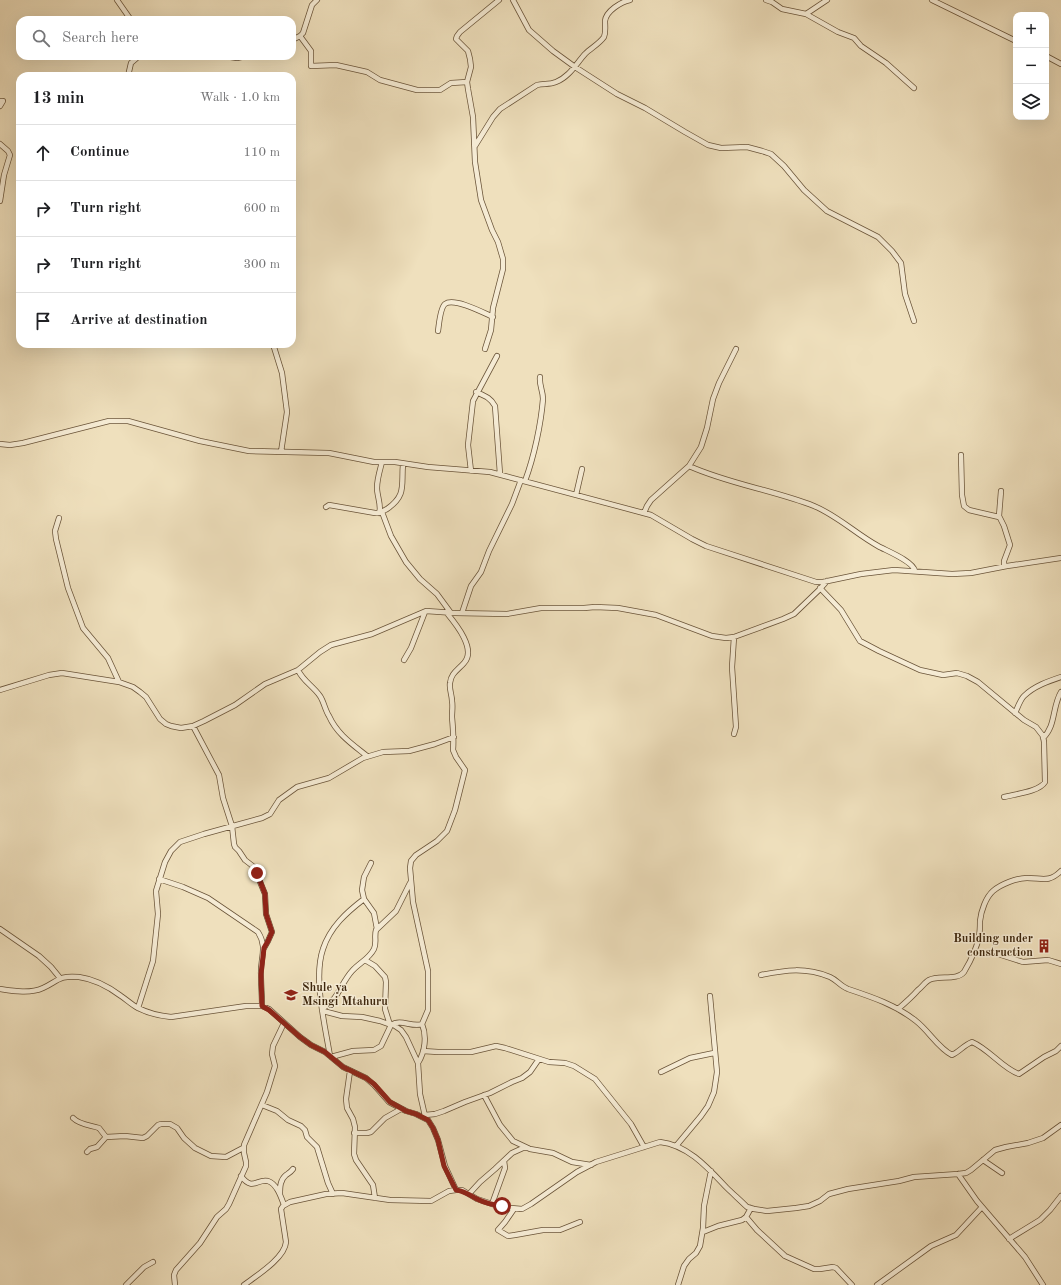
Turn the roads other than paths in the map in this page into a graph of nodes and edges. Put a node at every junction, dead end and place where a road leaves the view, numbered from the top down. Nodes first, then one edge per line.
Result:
1 (117, 0) edge
2 (317, 0) edge
3 (499, 0) edge
4 (513, 0) edge
5 (630, 0) edge
6 (766, 0) edge
7 (827, 0) edge
8 (932, 0) edge
9 (806, 14) junction
10 (128, 16) edge
11 (300, 36) junction
12 (296, 38) edge
13 (1013, 40) edge
14 (1049, 58) edge
15 (134, 60) edge
16 (1061, 64) edge
17 (575, 67) junction
18 (129, 72) edge
19 (467, 82) junction
20 (914, 88) dead end
21 (0, 101) edge
22 (0, 106) edge
23 (0, 144) edge
24 (474, 148) junction
25 (0, 200) edge
26 (493, 317) junction
27 (914, 321) dead end
28 (438, 331) dead end
29 (274, 348) edge
30 (485, 348) dead end
31 (736, 349) dead end
32 (497, 356) dead end
33 (540, 377) dead end
34 (476, 392) junction
35 (0, 444) edge
36 (281, 452) junction
37 (961, 455) dead end
38 (382, 462) junction
39 (403, 464) junction
40 (689, 466) junction
41 (582, 469) dead end
42 (471, 471) junction
43 (500, 474) junction
44 (523, 480) junction
45 (1001, 491) dead end
46 (576, 495) junction
47 (326, 507) dead end
48 (381, 513) junction
49 (644, 513) junction
50 (999, 517) junction
51 (59, 518) dead end
52 (1061, 558) edge
53 (1004, 566) junction
54 (915, 571) junction
55 (827, 581) junction
56 (820, 588) junction
57 (425, 612) junction
58 (448, 613) junction
59 (462, 614) junction
60 (734, 637) junction
61 (404, 660) dead end
62 (298, 670) junction
63 (1061, 677) edge
64 (119, 682) junction
65 (0, 690) edge
66 (1061, 692) edge
67 (1015, 713) junction
68 (193, 726) junction
69 (734, 734) dead end
70 (454, 737) junction
71 (1043, 738) junction
72 (367, 756) junction
73 (1004, 797) dead end
74 (232, 826) junction
75 (371, 863) dead end
76 (1061, 871) edge
77 (159, 879) junction
78 (411, 881) junction
79 (364, 899) junction
80 (0, 929) edge
81 (377, 929) junction
82 (264, 948) junction
83 (973, 953) junction
84 (365, 960) junction
85 (1061, 964) edge
86 (761, 975) dead end
87 (60, 978) junction
88 (0, 989) edge
89 (710, 996) dead end
90 (262, 1006) junction
91 (138, 1008) junction
92 (323, 1009) junction
93 (898, 1009) junction
94 (284, 1023) junction
95 (422, 1024) junction
96 (391, 1025) junction
97 (1061, 1046) edge
98 (423, 1051) junction
99 (714, 1053) junction
100 (331, 1057) junction
101 (539, 1058) junction
102 (418, 1063) junction
103 (350, 1071) junction
104 (661, 1072) dead end
105 (484, 1095) junction
106 (262, 1105) junction
107 (401, 1109) junction
108 (426, 1117) junction
109 (73, 1118) dead end
110 (1061, 1125) edge
111 (354, 1133) junction
112 (106, 1137) junction
113 (644, 1146) junction
114 (676, 1146) junction
115 (243, 1148) junction
116 (528, 1148) junction
117 (87, 1152) dead end
118 (983, 1160) junction
119 (504, 1161) junction
120 (591, 1165) junction
121 (293, 1168) dead end
122 (711, 1170) junction
123 (1002, 1173) dead end
124 (958, 1174) junction
125 (241, 1176) junction
126 (456, 1190) junction
127 (280, 1194) junction
128 (333, 1194) junction
129 (469, 1194) junction
130 (1061, 1196) edge
131 (375, 1198) junction
132 (492, 1204) junction
133 (284, 1205) junction
134 (982, 1207) junction
135 (751, 1208) junction
136 (514, 1209) junction
137 (746, 1217) junction
138 (580, 1222) dead end
139 (703, 1232) junction
140 (1009, 1239) junction
141 (153, 1262) dead end
142 (126, 1285) edge
143 (175, 1285) edge
144 (244, 1285) edge
145 (678, 1285) edge
146 (852, 1285) edge
147 (877, 1285) edge
148 (1043, 1285) edge

1 - 10 street
2 - 11 street
3 - 19 street
4 - 17 street
5 - 17 street
6 - 9 street
7 - 9 street
8 - 13 street
9 - 20 street
11 - 12 street
11 - 19 street
14 - 16 street
15 - 18 street
17 - 24 street
17 - 27 street
19 - 24 street
21 - 22 street
23 - 25 street
24 - 26 street
26 - 28 street
26 - 30 street
29 - 36 street
31 - 40 street
32 - 34 street
33 - 44 street
34 - 42 street
34 - 43 street
35 - 36 street
36 - 38 street
37 - 50 street
38 - 39 street
38 - 48 street
39 - 42 street
39 - 48 street
40 - 49 street
40 - 54 street
41 - 46 street
42 - 43 street
43 - 44 street
44 - 46 street
44 - 59 street
45 - 50 street
46 - 49 street
47 - 48 street
48 - 58 street
49 - 55 street
50 - 53 street
51 - 64 street
52 - 53 street
53 - 54 street
54 - 55 street
55 - 56 street
56 - 60 street
56 - 67 street
57 - 58 street
57 - 61 street
57 - 62 street
58 - 59 street
58 - 70 street
59 - 60 street
60 - 69 street
62 - 68 street
62 - 72 street
63 - 67 street
64 - 65 street
64 - 68 street
66 - 71 street
67 - 71 street
68 - 74 street
70 - 72 street
70 - 78 street
71 - 73 street
72 - 74 street
74 - 77 street
74 - 82 street
75 - 79 street
76 - 83 street
77 - 82 street
77 - 91 street
78 - 81 street
78 - 95 street
79 - 81 street
79 - 92 street
80 - 87 street
81 - 84 street
82 - 90 street
83 - 85 street
83 - 93 street
84 - 92 street
84 - 96 street
86 - 93 street
87 - 88 street
87 - 91 street
89 - 99 street
90 - 91 street
90 - 94 street
92 - 96 street
92 - 100 street
93 - 97 street
94 - 100 street
94 - 106 street
95 - 96 street
95 - 98 street
96 - 100 street
96 - 102 street
98 - 101 street
98 - 102 street
99 - 104 street
99 - 114 street
100 - 103 street
101 - 105 street
101 - 113 street
102 - 108 street
103 - 107 street
103 - 111 street
105 - 108 street
105 - 116 street
106 - 115 street
106 - 128 street
107 - 108 street
107 - 111 street
108 - 126 street
109 - 112 street
110 - 118 street
111 - 131 street
112 - 115 street
112 - 117 street
113 - 114 street
113 - 120 street
114 - 122 street
115 - 125 street
116 - 119 street
116 - 120 street
118 - 123 street
118 - 124 street
119 - 129 street
119 - 132 street
120 - 136 street
121 - 127 street
122 - 135 street
122 - 139 street
124 - 134 street
124 - 135 street
125 - 127 street
125 - 143 street
126 - 129 street
126 - 131 street
127 - 133 street
128 - 131 street
128 - 133 street
129 - 132 street
130 - 140 street
132 - 136 street
133 - 144 street
134 - 140 street
134 - 147 street
135 - 137 street
136 - 138 street
137 - 139 street
137 - 146 street
139 - 145 street
140 - 148 street
141 - 142 street

